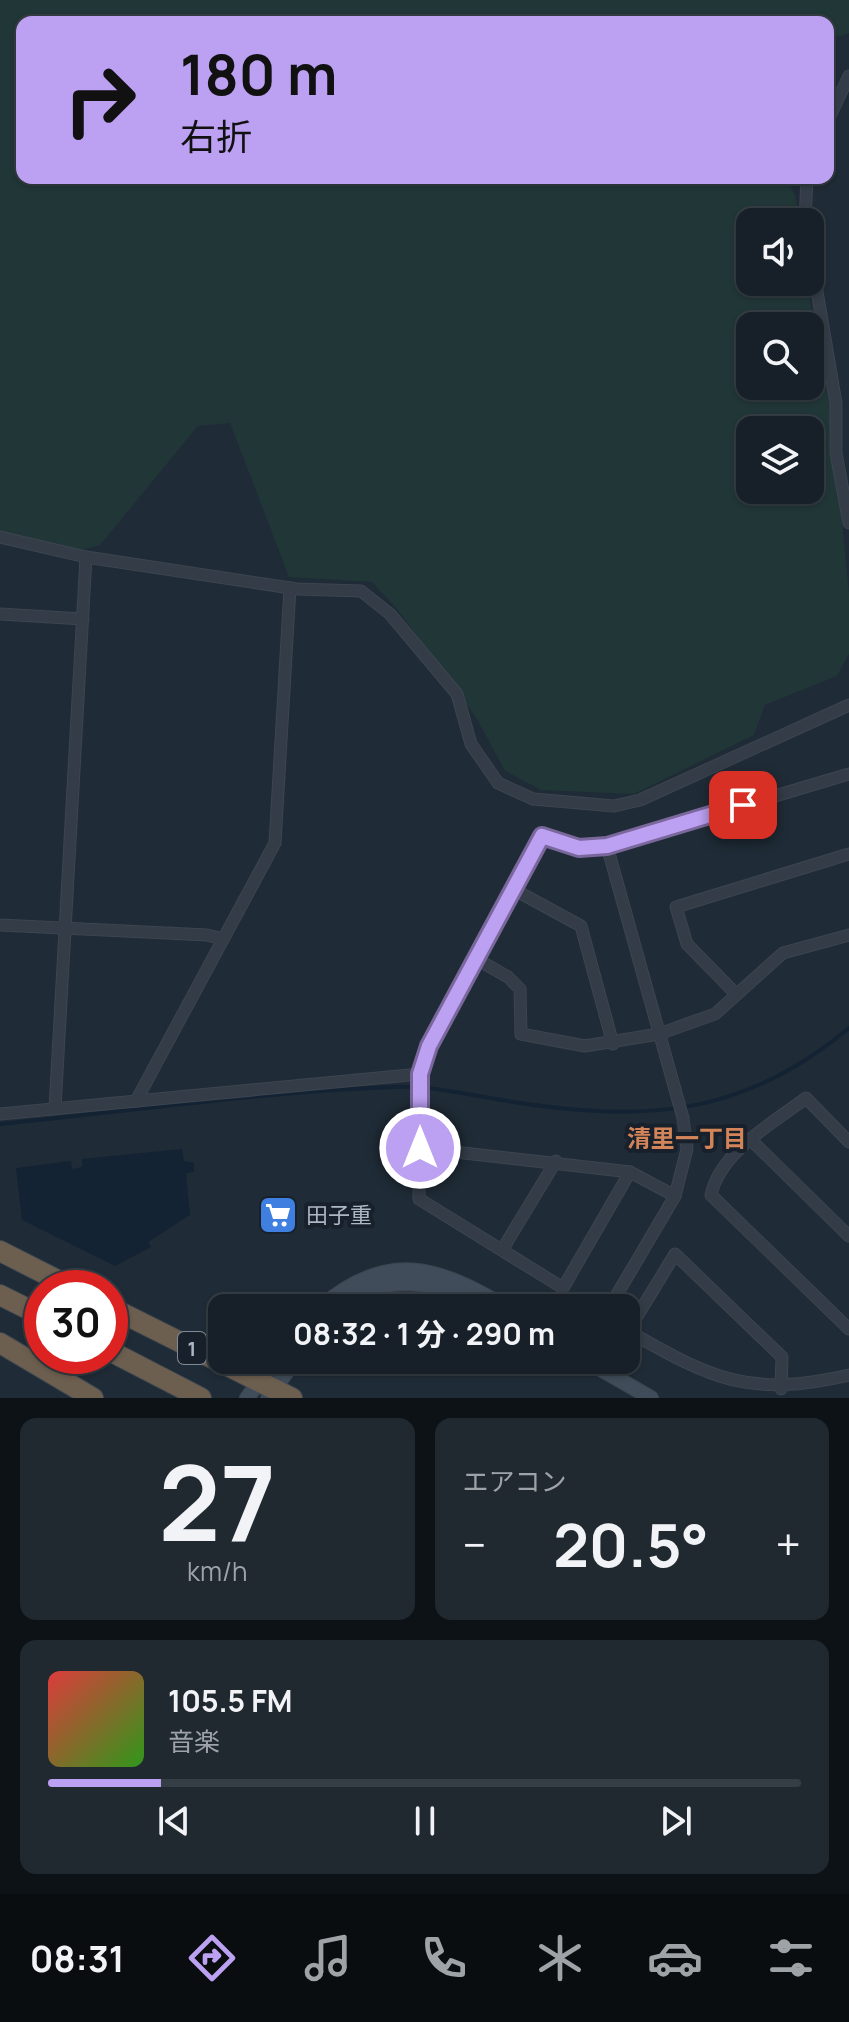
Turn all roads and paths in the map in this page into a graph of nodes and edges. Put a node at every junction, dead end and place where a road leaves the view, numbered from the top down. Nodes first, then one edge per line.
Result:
1 (849, 76) edge
2 (834, 107) edge
3 (807, 184) edge
4 (806, 208) edge
5 (818, 296) edge
6 (849, 523) edge
7 (0, 537) edge
8 (86, 557) junction
9 (290, 588) junction
10 (0, 614) edge
11 (83, 619) junction
12 (849, 705) edge
13 (849, 774) edge
14 (607, 846) junction
15 (849, 854) edge
16 (513, 889) junction
17 (0, 925) edge
18 (66, 928) junction
19 (849, 935) edge
20 (223, 939) junction
21 (475, 958) junction
22 (736, 994) junction
23 (659, 1034) junction
24 (613, 1044) junction
25 (420, 1074) junction
26 (136, 1101) junction
27 (55, 1108) junction
28 (0, 1114) edge
29 (751, 1140) junction
30 (849, 1142) edge
31 (420, 1148) junction
32 (556, 1161) junction
33 (630, 1172) junction
34 (675, 1196) junction
35 (849, 1236) edge
36 (502, 1250) junction
37 (0, 1251) edge
38 (37, 1270) edge
39 (336, 1294) edge
40 (362, 1294) edge
41 (459, 1294) edge
42 (481, 1294) edge
43 (617, 1294) edge
44 (0, 1295) edge
45 (24, 1307) edge
46 (128, 1317) edge
47 (849, 1329) edge
48 (0, 1343) edge
49 (128, 1360) edge
50 (284, 1374) edge
51 (609, 1374) edge
52 (849, 1375) edge
53 (781, 1389) junction
54 (268, 1393) edge
55 (93, 1398) edge
56 (201, 1398) edge
57 (651, 1398) edge

1 - 2 street
3 - 4 street
5 - 6 street
7 - 8 street
8 - 9 street
8 - 11 street
9 - 12 street
9 - 20 street
10 - 11 street
11 - 18 street
13 - 14 street
14 - 16 street
14 - 23 street
15 - 22 street
16 - 21 street
16 - 24 street
17 - 18 street
18 - 20 street
18 - 27 street
19 - 22 street
20 - 26 street
21 - 24 street
21 - 25 street
22 - 23 street
23 - 24 street
23 - 34 street
25 - 26 street
25 - 31 street
26 - 27 street
27 - 28 street
29 - 30 street
29 - 35 street
29 - 47 street
31 - 32 street
31 - 36 street
32 - 33 street
32 - 36 street
33 - 34 street
33 - 36 street
34 - 43 street
37 - 38 highway
39 - 42 main road
40 - 41 main road
44 - 45 highway
46 - 54 highway, 1
48 - 55 highway
49 - 56 highway, 1
50 - 54 main road
51 - 57 main road
52 - 53 street
53 - 53 street

